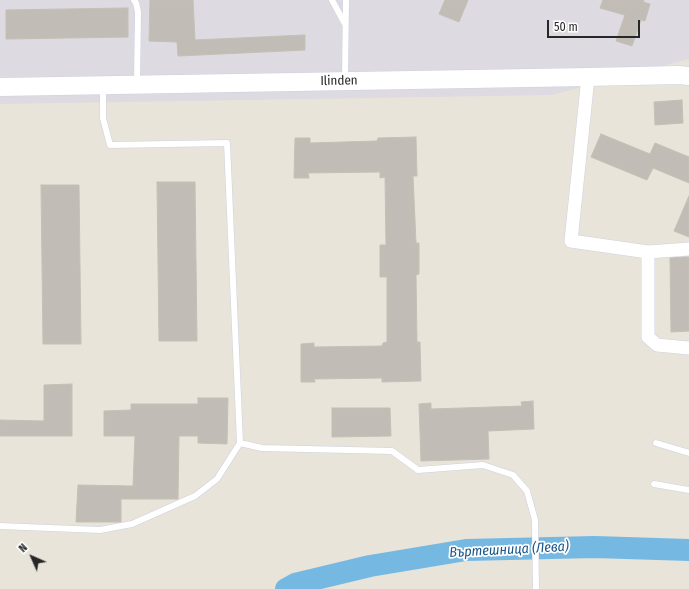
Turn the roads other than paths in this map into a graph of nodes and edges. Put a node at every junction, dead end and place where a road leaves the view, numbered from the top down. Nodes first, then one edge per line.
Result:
1 (134, 0) edge
2 (332, 0) edge
3 (346, 0) edge
4 (346, 25) junction
5 (686, 75) edge
6 (588, 77) junction
7 (345, 81) junction
8 (137, 84) junction
9 (103, 85) junction
10 (0, 87) edge
11 (689, 249) edge
12 (648, 252) junction
13 (689, 348) edge
14 (240, 443) junction
15 (656, 443) dead end
16 (689, 452) edge
17 (654, 484) dead end
18 (689, 490) edge
19 (0, 526) edge
20 (536, 589) edge

1 - 8 lane
2 - 4 lane
3 - 4 lane
4 - 7 lane
5 - 6 street, Ilinden
6 - 7 street, Ilinden
6 - 12 street
7 - 8 street, Ilinden
8 - 9 street, Ilinden
9 - 10 street, Ilinden
9 - 14 lane
11 - 12 street
12 - 13 street
14 - 19 lane
14 - 20 lane
15 - 16 lane
17 - 18 lane

